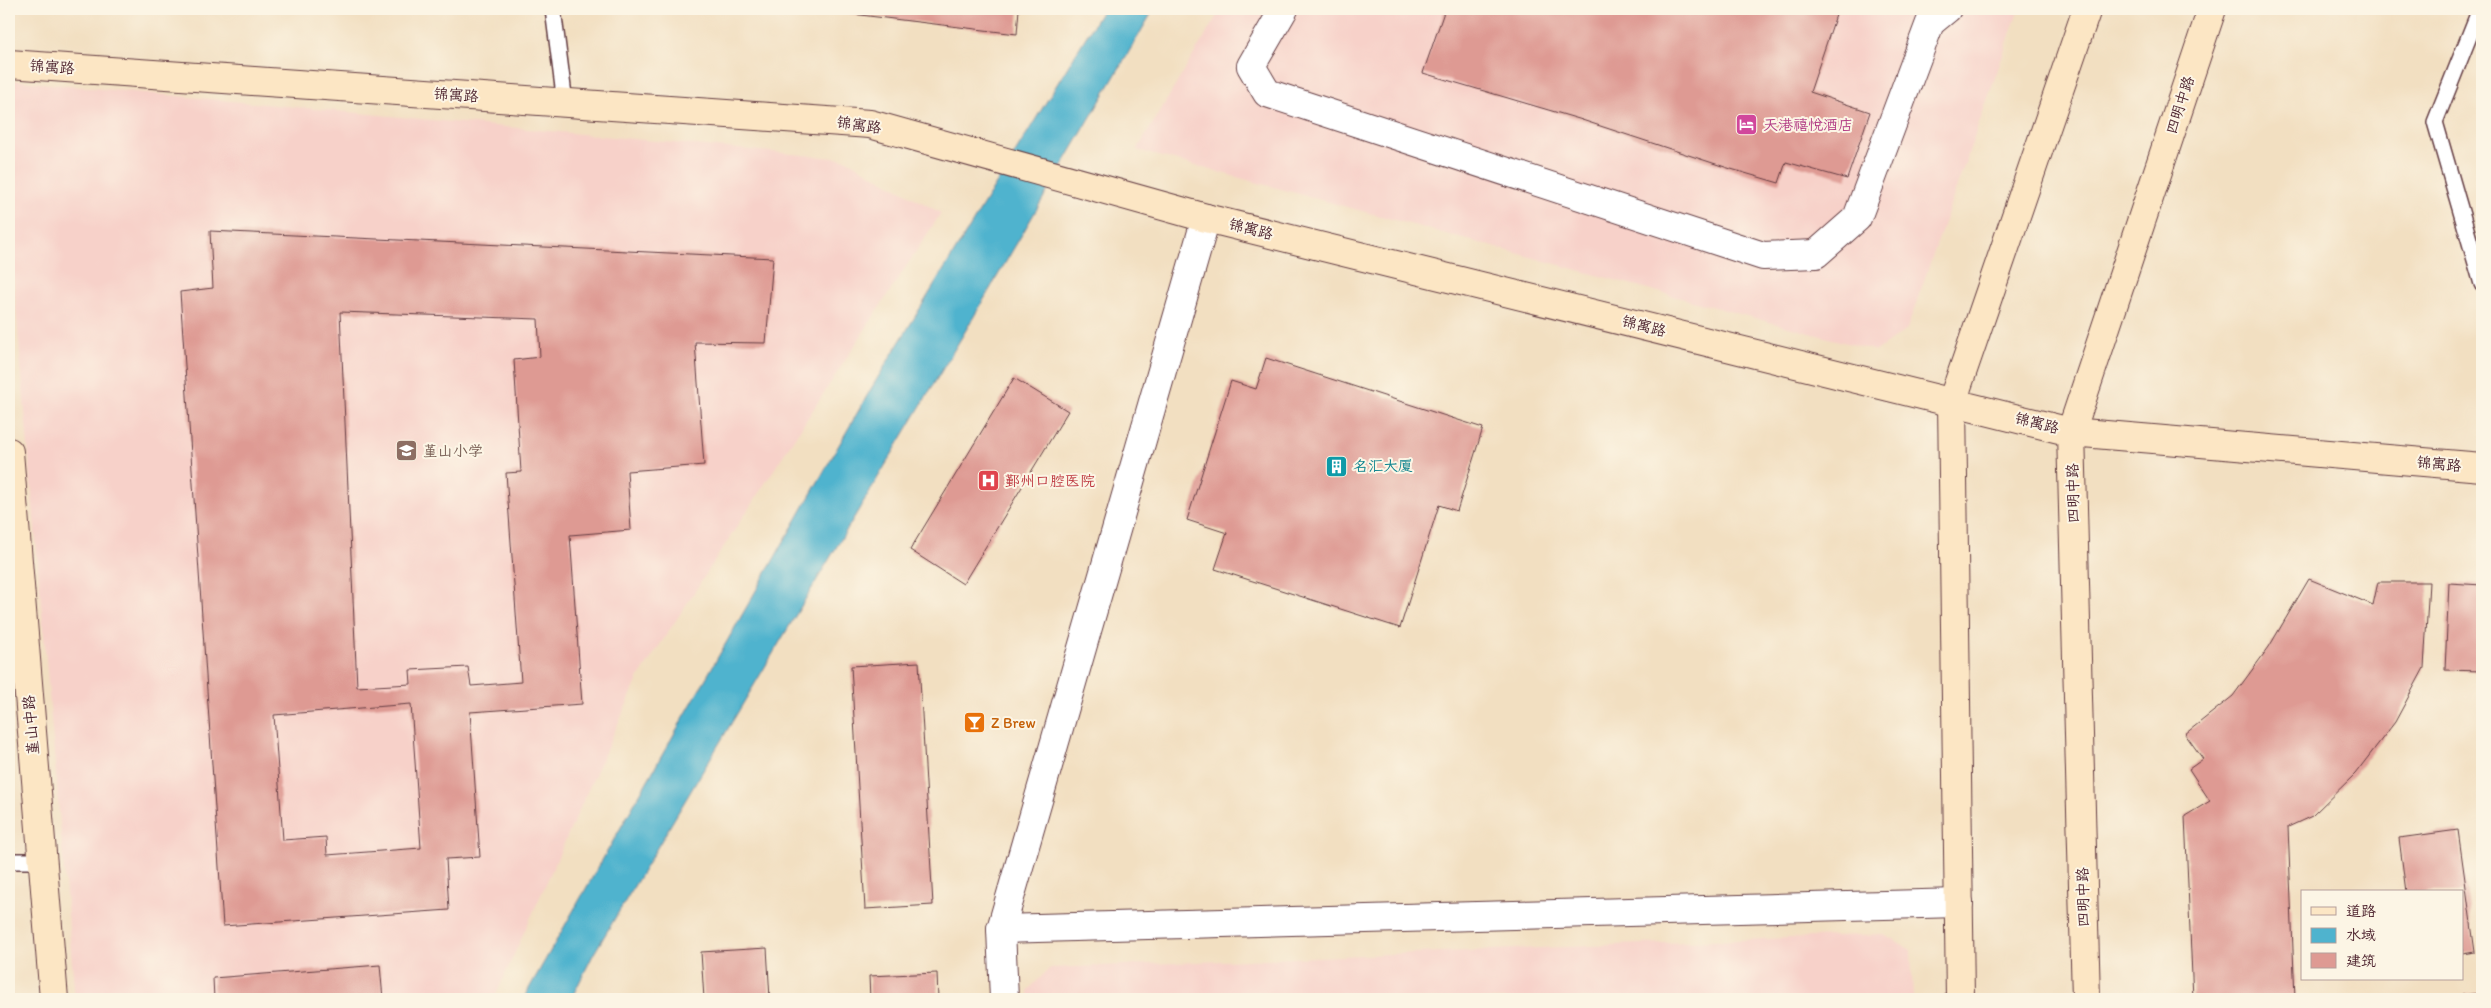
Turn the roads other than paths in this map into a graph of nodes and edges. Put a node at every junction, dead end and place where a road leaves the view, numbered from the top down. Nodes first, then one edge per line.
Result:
1 (553, 9) edge
2 (1284, 9) edge
3 (1947, 9) edge
4 (2087, 9) edge
5 (2212, 9) edge
6 (2480, 9) edge
7 (9, 64) edge
8 (565, 103) junction
9 (1206, 218) junction
10 (2482, 284) edge
11 (1952, 402) junction
12 (2071, 432) junction
13 (9, 452) edge
14 (2482, 467) edge
15 (43, 860) junction
16 (9, 861) edge
17 (1959, 903) junction
18 (1001, 929) junction
19 (54, 999) edge
20 (1004, 999) edge
21 (1960, 999) edge
22 (2086, 999) edge

1 - 8 lane
2 - 3 street
4 - 11 street
5 - 12 street, 四明中路
6 - 10 lane
7 - 8 street, 锦寓路
8 - 9 street, 锦寓路
9 - 11 street, 锦寓路
9 - 18 street
11 - 12 street, 锦寓路
11 - 17 street
12 - 14 street, 锦寓路
12 - 22 street, 四明中路
13 - 15 street, 堇山中路
15 - 16 lane
15 - 19 street, 堇山中路
17 - 18 street
17 - 21 street
18 - 20 street

